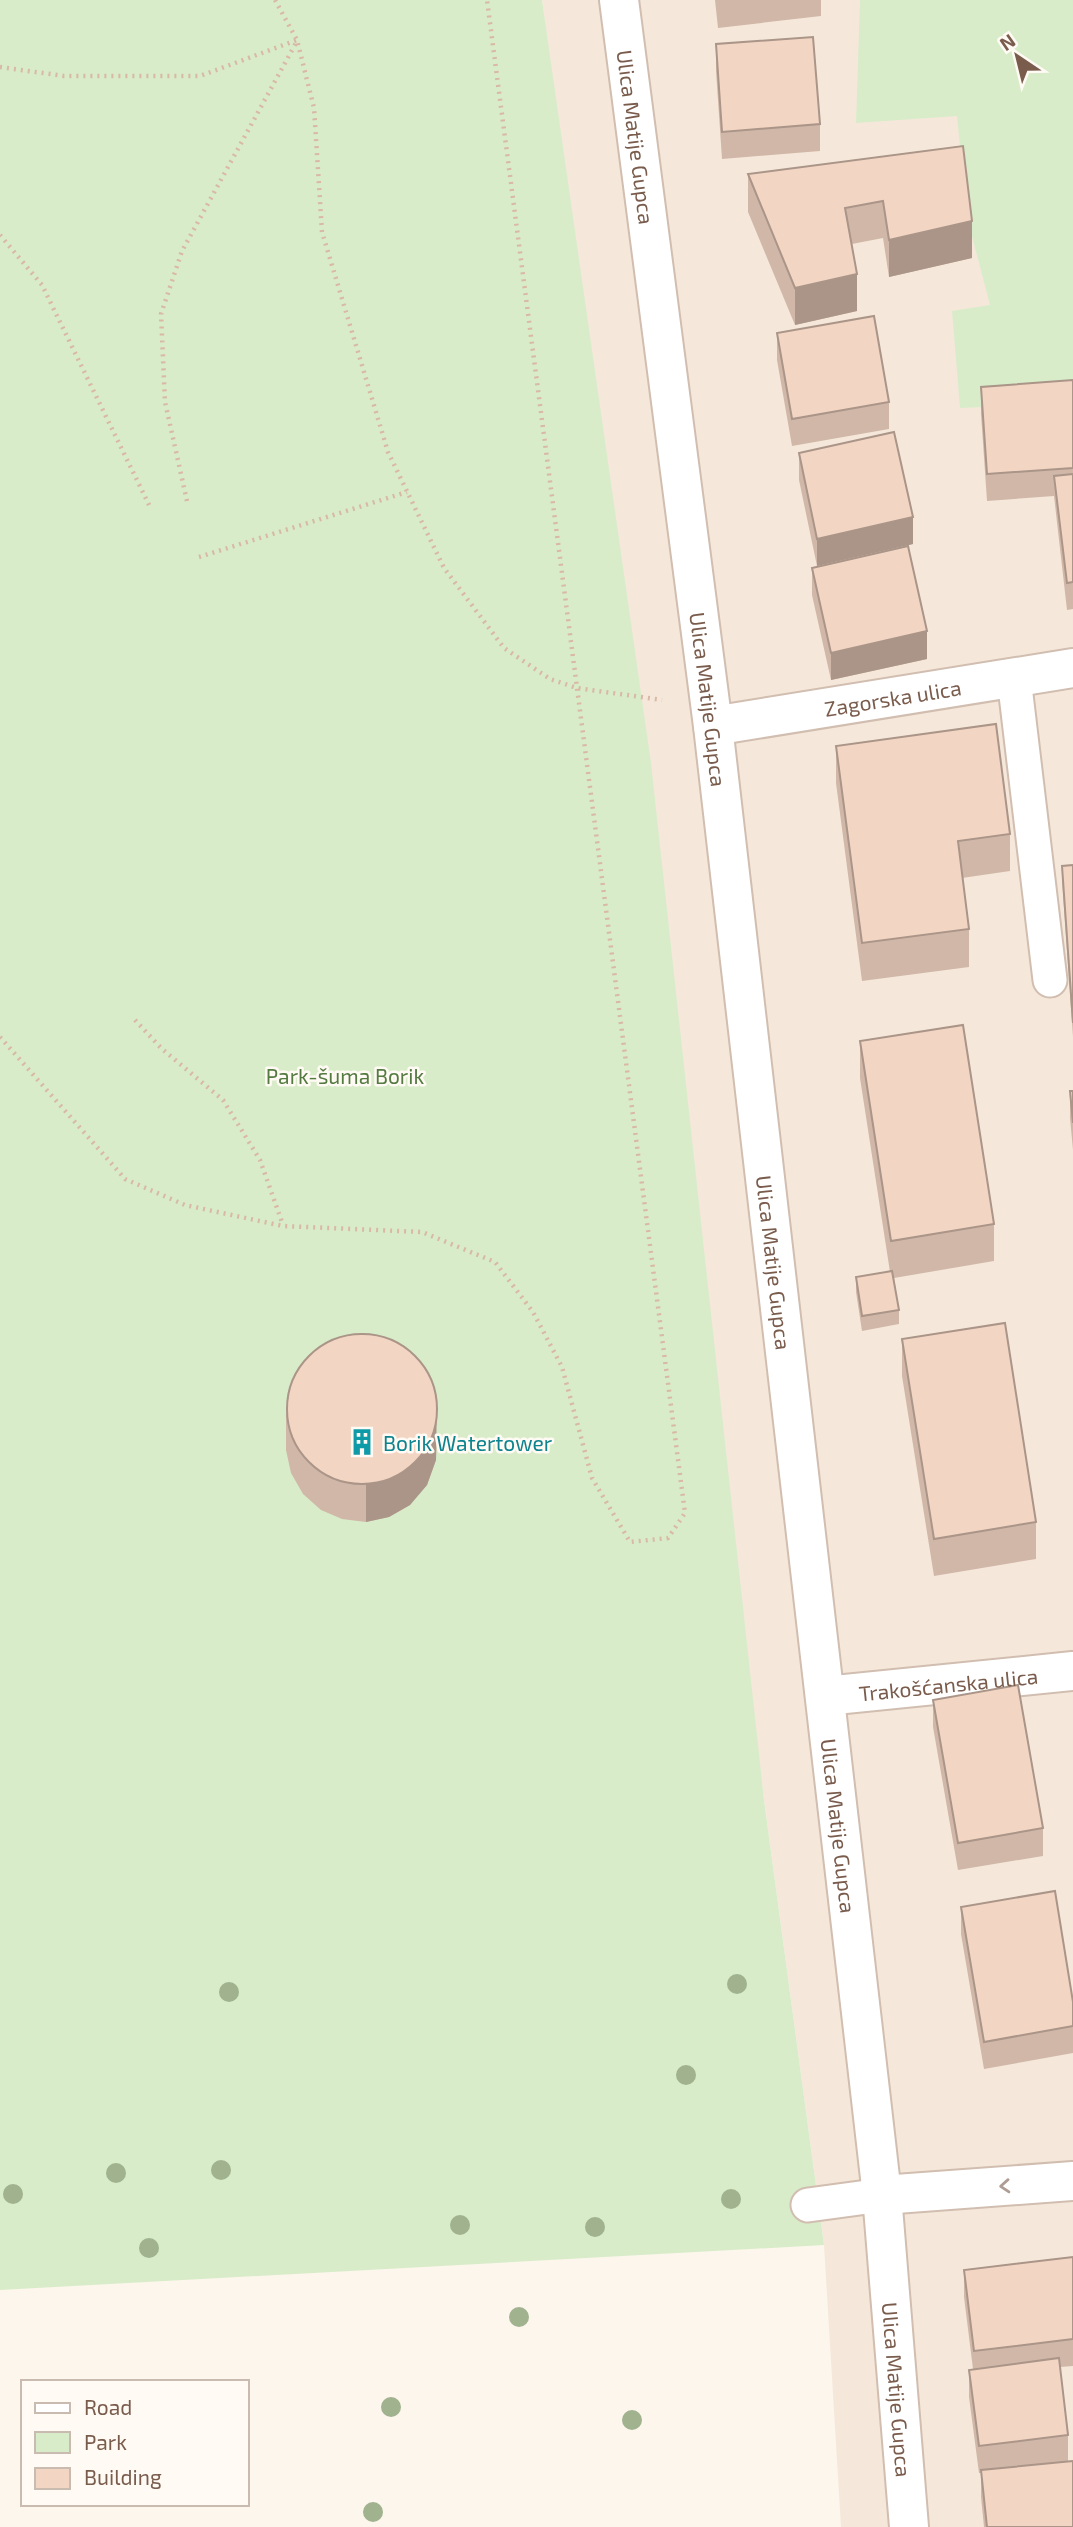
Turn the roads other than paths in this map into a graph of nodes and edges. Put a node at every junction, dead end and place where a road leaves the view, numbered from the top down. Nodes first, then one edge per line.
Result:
1 (619, 0) edge
2 (1073, 668) edge
3 (1014, 678) junction
4 (713, 726) junction
5 (1050, 980) dead end
6 (1073, 1671) edge
7 (825, 1696) junction
8 (1073, 2181) edge
9 (882, 2194) junction
10 (808, 2205) dead end
11 (909, 2527) edge

1 - 4 street, Ulica Matije Gupca
2 - 3 street, Zagorska ulica
3 - 4 street, Zagorska ulica
3 - 5 lane
4 - 7 street, Ulica Matije Gupca
6 - 7 street, Trakošćanska ulica
7 - 9 street, Ulica Matije Gupca
8 -> 9 street
9 - 10 lane
9 - 11 street, Ulica Matije Gupca

